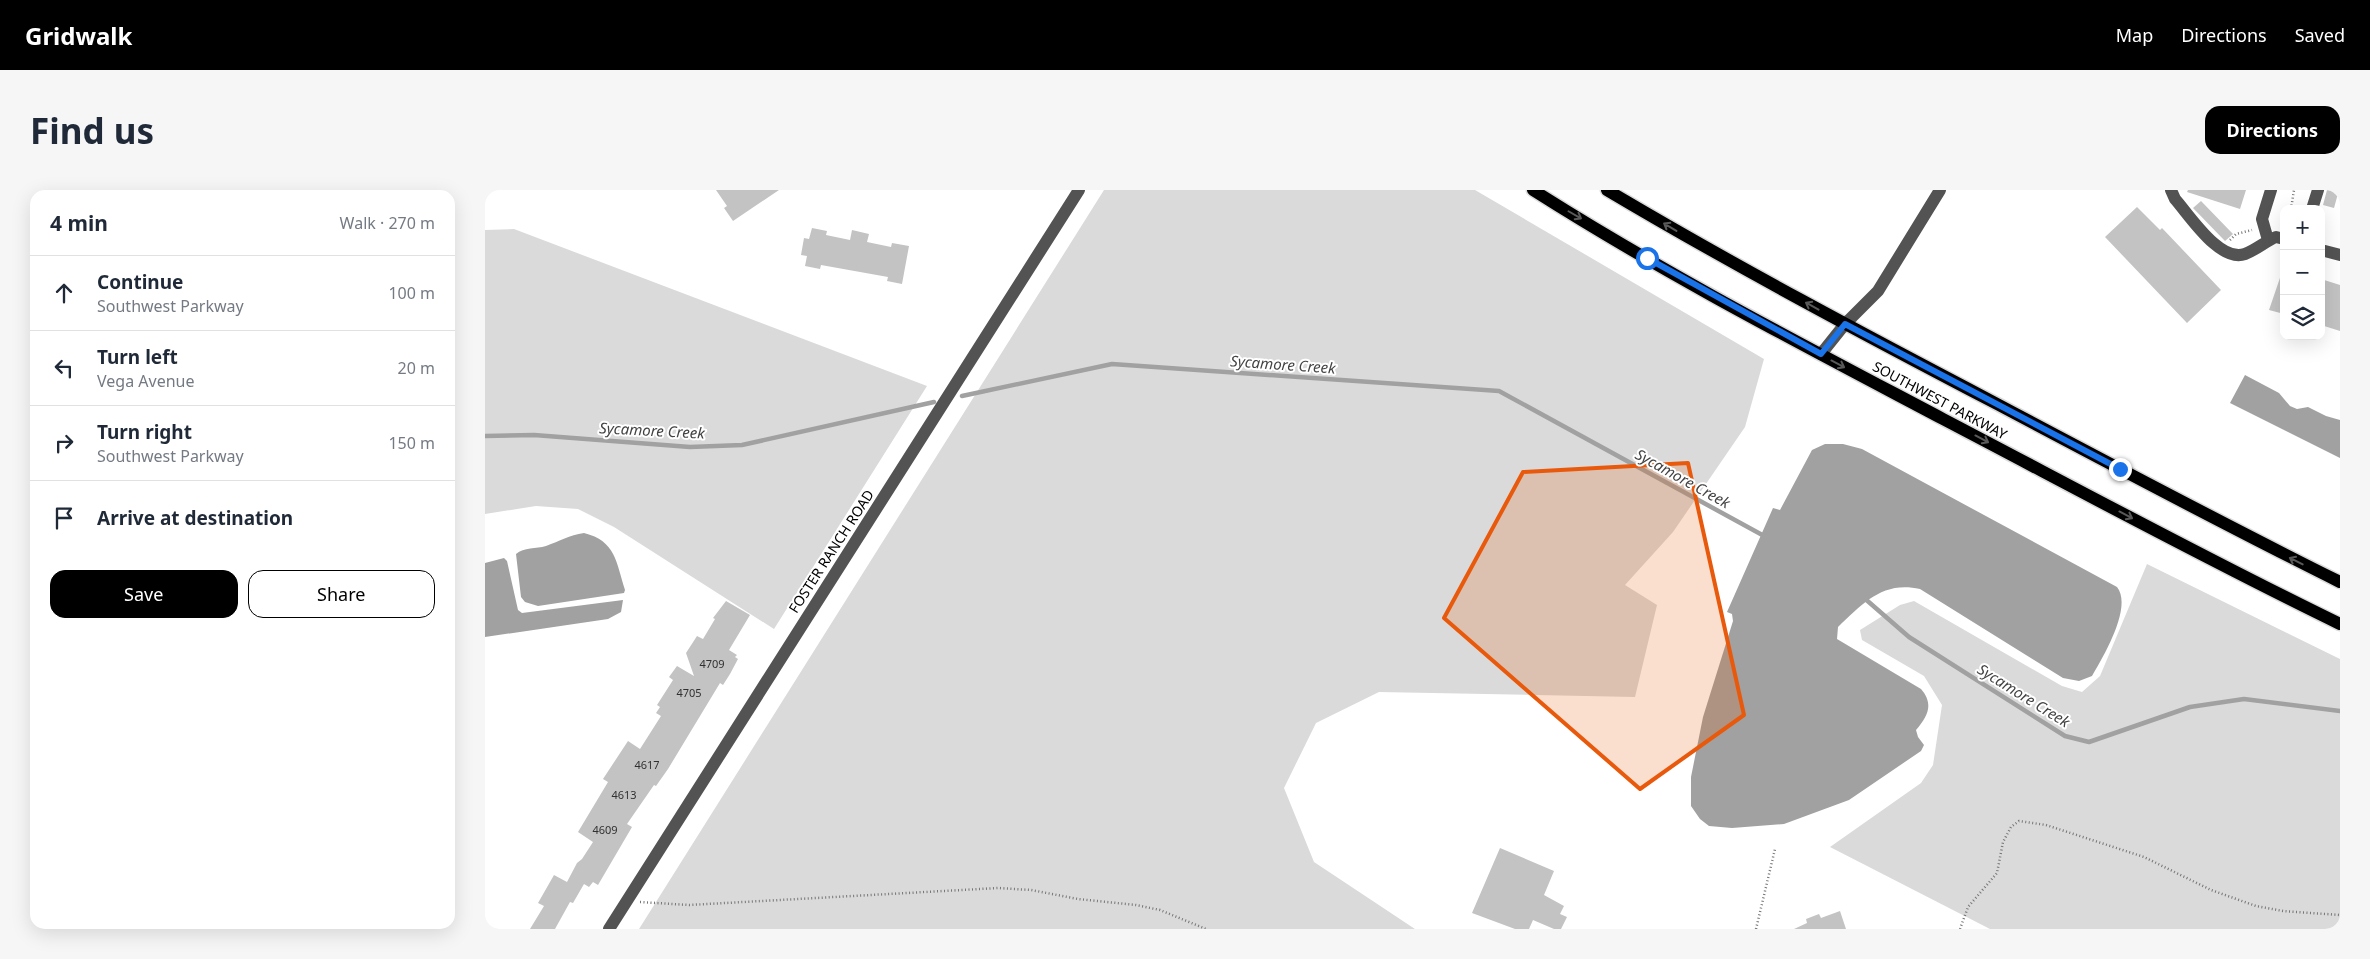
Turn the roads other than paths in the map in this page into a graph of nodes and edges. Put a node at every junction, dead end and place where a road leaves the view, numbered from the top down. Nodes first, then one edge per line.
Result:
1 (1079, 190) edge
2 (1533, 190) edge
3 (1607, 190) edge
4 (1940, 190) edge
5 (2171, 190) edge
6 (2271, 190) edge
7 (2318, 190) edge
8 (2313, 205) edge
9 (2280, 238) edge
10 (2268, 240) junction
11 (2325, 251) edge
12 (2340, 255) edge
13 (1845, 324) junction
14 (1821, 354) junction
15 (2340, 582) edge
16 (2340, 624) edge
17 (609, 929) edge

1 - 17 street, FOSTER RANCH ROAD
2 -> 14 main road, SOUTHWEST PARKWAY
13 -> 3 main road, SOUTHWEST PARKWAY
4 - 13 street
5 - 10 street
6 - 10 street
7 - 8 street
9 - 10 street
11 - 12 street
13 - 14 street
15 -> 13 main road, SOUTHWEST PARKWAY
14 -> 16 main road, SOUTHWEST PARKWAY

